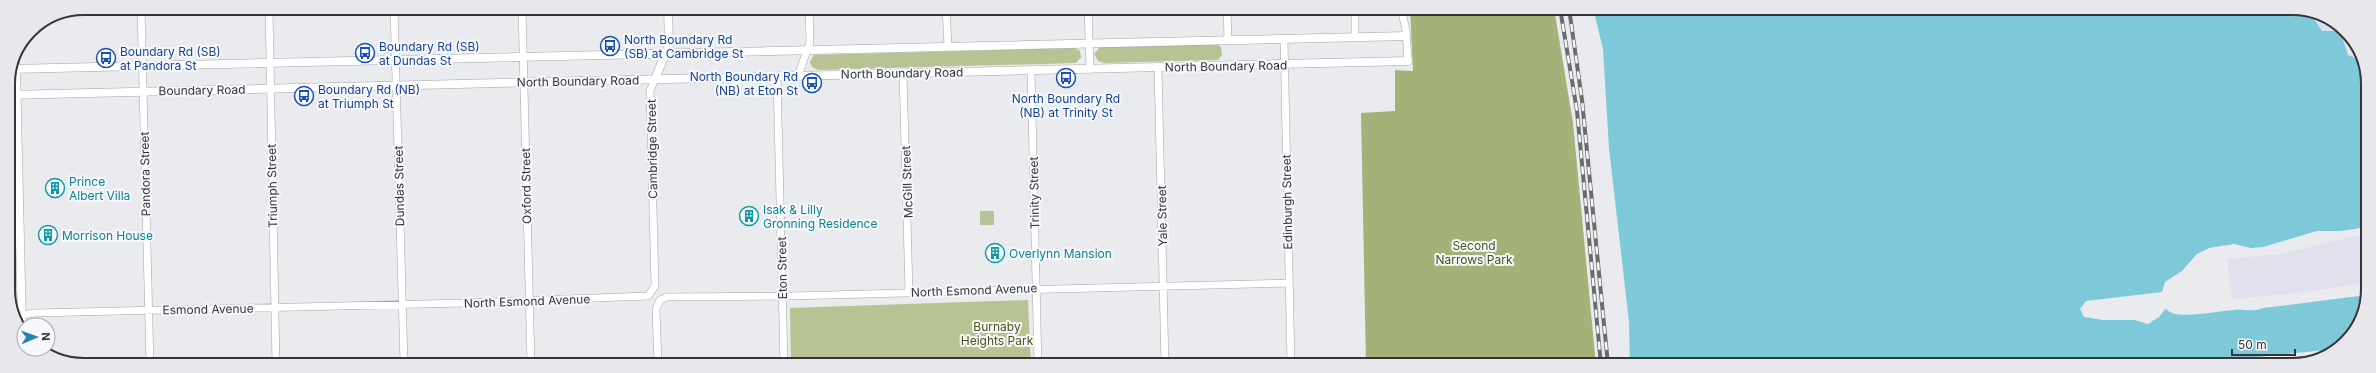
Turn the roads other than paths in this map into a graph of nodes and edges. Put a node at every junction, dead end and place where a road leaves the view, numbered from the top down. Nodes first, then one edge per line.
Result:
1 (141, 15) edge
2 (269, 15) edge
3 (394, 15) edge
4 (522, 15) edge
5 (668, 15) edge
6 (809, 15) edge
7 (946, 15) edge
8 (1088, 15) edge
9 (1227, 15) edge
10 (1355, 15) edge
11 (1402, 15) edge
12 (1406, 36) junction
13 (1355, 37) junction
14 (1284, 39) junction
15 (1228, 40) junction
16 (1089, 44) junction
17 (948, 46) junction
18 (807, 50) junction
19 (664, 54) junction
20 (524, 57) junction
21 (396, 60) junction
22 (1408, 61) joint
23 (270, 63) junction
24 (1285, 64) junction
25 (142, 66) junction
26 (1158, 68) junction
27 (16, 69) edge
28 (1090, 69) junction
29 (1031, 70) junction
30 (903, 73) junction
31 (777, 76) junction
32 (798, 76) junction
33 (655, 79) junction
34 (524, 82) junction
35 (397, 85) junction
36 (270, 88) junction
37 (143, 91) junction
38 (15, 94) edge
39 (15, 205) edge
40 (1289, 283) junction
41 (1163, 286) junction
42 (1036, 288) junction
43 (909, 292) junction
44 (651, 293) joint
45 (782, 296) junction
46 (528, 301) junction
47 (402, 305) junction
48 (274, 307) junction
49 (18, 309) edge
50 (148, 310) junction
51 (20, 316) edge
52 (150, 358) edge
53 (276, 358) edge
54 (404, 358) edge
55 (531, 358) edge
56 (658, 358) edge
57 (784, 358) edge
58 (1038, 358) edge
59 (1165, 358) edge
60 (1291, 358) edge

1 - 25 street, Pandora Street
2 - 23 street, Triumph Street
3 - 21 street, Dundas Street
4 - 20 street, Oxford Street
5 - 19 street, Cambridge Street
6 - 18 street
7 - 17 street
8 - 16 street
9 - 15 street
10 - 13 street
11 - 12 street
12 - 13 street, North Boundary Road
12 - 22 street
13 - 14 street, North Boundary Road
14 - 15 street, North Boundary Road
14 - 24 street, Edinburgh Street
15 - 16 street, North Boundary Road
16 - 17 street, North Boundary Road
16 - 28 street
17 - 18 street, North Boundary Road
18 - 19 street, North Boundary Road
18 - 32 street
19 - 20 street, North Boundary Road
19 - 33 street, Cambridge Street
20 - 21 street, North Boundary Road
20 - 34 street, Oxford Street
21 - 23 street
21 - 35 street, Dundas Street
22 - 24 street, North Boundary Road
23 - 25 street
23 - 36 street, Triumph Street
24 - 26 street, North Boundary Road
24 - 40 street, Edinburgh Street
25 - 27 street
25 - 37 street, Pandora Street
26 - 28 street, North Boundary Road
26 - 41 street, Yale Street
28 - 29 street, North Boundary Road
29 - 30 street, North Boundary Road
29 - 42 street, Trinity Street
30 - 32 street, North Boundary Road
30 - 43 street, McGill Street
31 - 32 street, North Boundary Road
31 - 33 street, North Boundary Road
31 - 45 street, Eton Street
33 - 34 street, North Boundary Road
33 - 44 street, Cambridge Street
34 - 35 street, North Boundary Road
34 - 46 street, Oxford Street
35 - 36 street, Boundary Road
35 - 47 street, Dundas Street
36 - 37 street, Boundary Road
36 - 48 street, Triumph Street
37 - 38 street, Boundary Road
37 - 50 street, Pandora Street
39 - 49 street
40 - 41 street, North Esmond Avenue
40 - 60 street, Edinburgh Street
41 - 42 street, North Esmond Avenue
41 - 59 street, Yale Street
42 - 43 street, North Esmond Avenue
42 - 58 street, Trinity Street
43 - 45 street, North Esmond Avenue
44 - 46 street, North Esmond Avenue
45 - 56 street, North Esmond Avenue
45 - 57 street, Eton Street
46 - 47 street, North Esmond Avenue
46 - 55 street, Oxford Street
47 - 48 street, Esmond Avenue
47 - 54 street, Dundas Street
48 - 50 street, Esmond Avenue
48 - 53 street, Triumph Street
50 - 51 street, Esmond Avenue
50 - 52 street, Pandora Street

